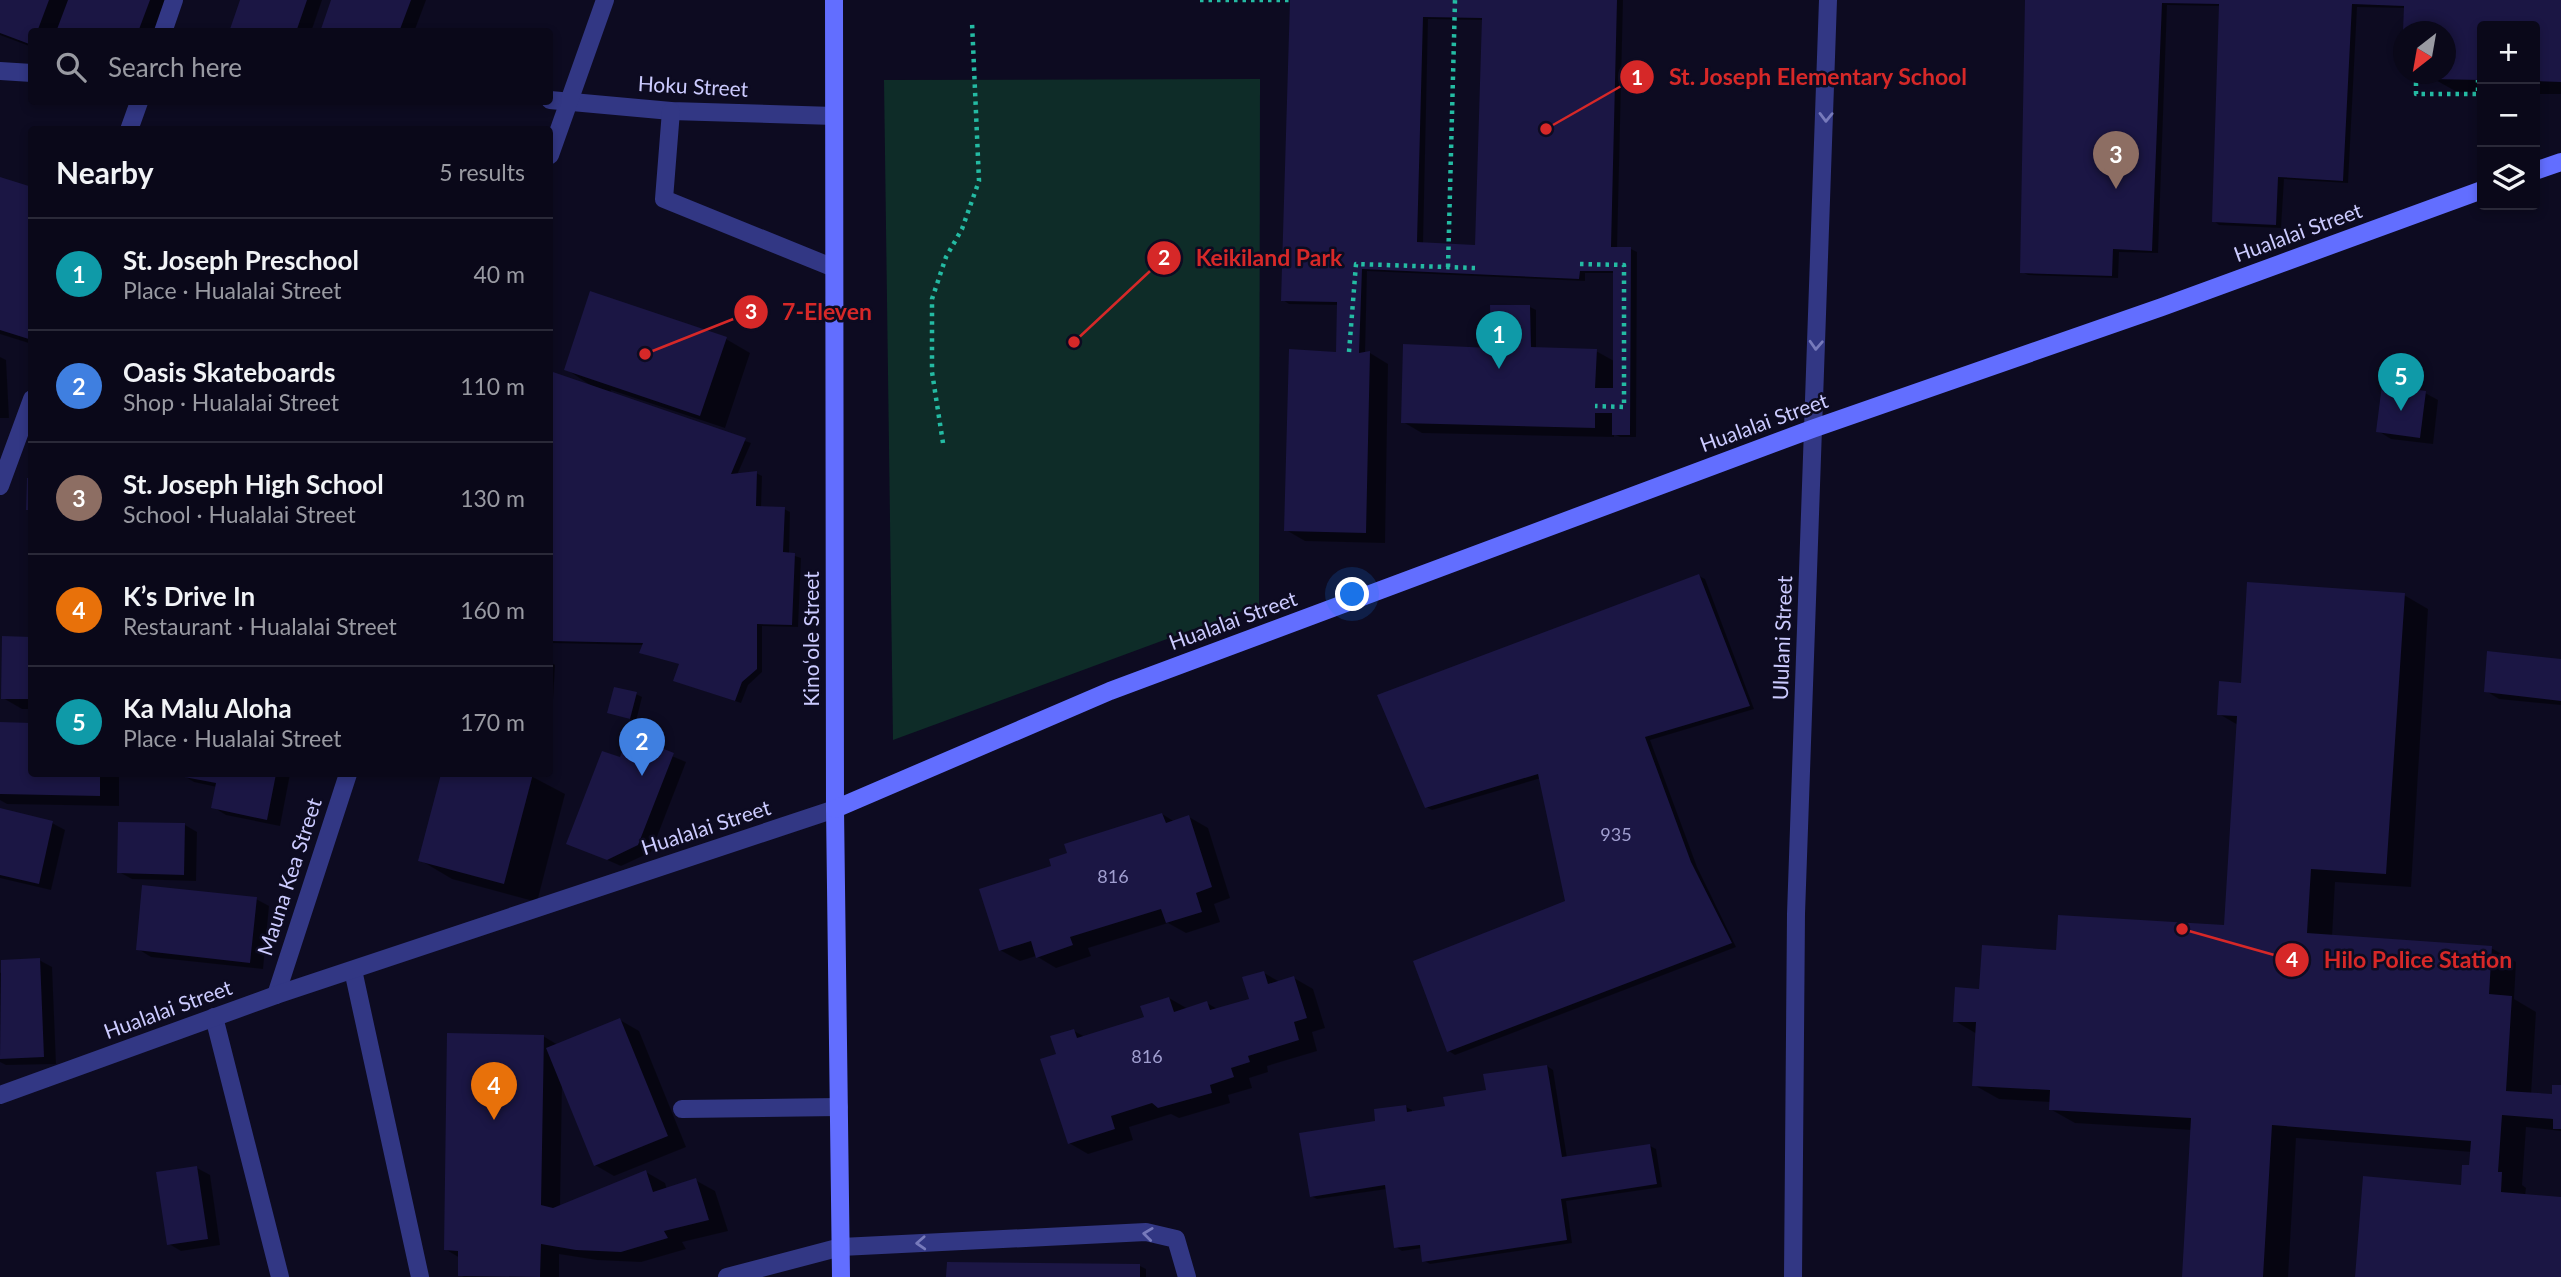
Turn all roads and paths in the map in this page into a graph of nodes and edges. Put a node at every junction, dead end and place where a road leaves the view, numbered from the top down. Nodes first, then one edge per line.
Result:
1 (174, 0) edge
2 (605, 0) edge
3 (834, 0) edge
4 (1290, 0) edge
5 (1455, 0) edge
6 (1828, 0) edge
7 (1200, 1) edge
8 (972, 22) dead end
9 (164, 28) edge
10 (0, 71) edge
11 (28, 72) edge
12 (2416, 84) edge
13 (2478, 84) edge
14 (558, 101) edge
15 (138, 105) edge
16 (671, 111) junction
17 (834, 116) junction
18 (130, 126) edge
19 (553, 135) edge
20 (2561, 162) edge
21 (2540, 169) edge
22 (2477, 192) edge
23 (1580, 264) dead end
24 (1448, 267) junction
25 (834, 268) junction
26 (1475, 268) dead end
27 (1349, 352) dead end
28 (1595, 407) dead end
29 (28, 410) edge
30 (1812, 429) junction
31 (943, 443) dead end
32 (0, 486) edge
33 (347, 777) edge
34 (835, 809) junction
35 (353, 970) junction
36 (276, 995) junction
37 (214, 1017) junction
38 (0, 1095) edge
39 (839, 1107) junction
40 (682, 1109) dead end
41 (841, 1247) junction
42 (280, 1277) edge
43 (420, 1277) edge
44 (727, 1277) edge
45 (841, 1277) edge
46 (1187, 1277) edge
47 (1793, 1277) edge

1 - 9 street
2 - 14 street
3 - 17 street, Kinoʻole Street
4 - 7 path
5 - 24 path
6 -> 30 street, Ululani Street
8 - 31 path
10 - 11 street
12 - 13 path
14 - 16 street, Hoku Street
14 - 19 street
15 - 18 street
16 - 17 street, Hoku Street
16 - 25 street
17 - 25 street, Kinoʻole Street
20 - 21 street
22 - 30 street, Hualalai Street
23 - 28 path
24 - 26 path
24 - 27 path
25 - 34 street, Kinoʻole Street
29 - 32 street
30 - 34 street, Hualalai Street
30 - 47 street, Ululani Street
33 - 36 street, Mauna Kea Street
34 - 35 street, Hualalai Street
34 - 39 street, Kinoʻole Street
35 - 36 street, Hualalai Street
35 - 43 street
36 - 37 street, Hualalai Street
37 - 38 street, Hualalai Street
37 - 42 street
39 - 40 street
39 - 41 street, Kinoʻole Street
41 - 44 street
41 - 45 street, Kinoʻole Street
46 -> 41 street

